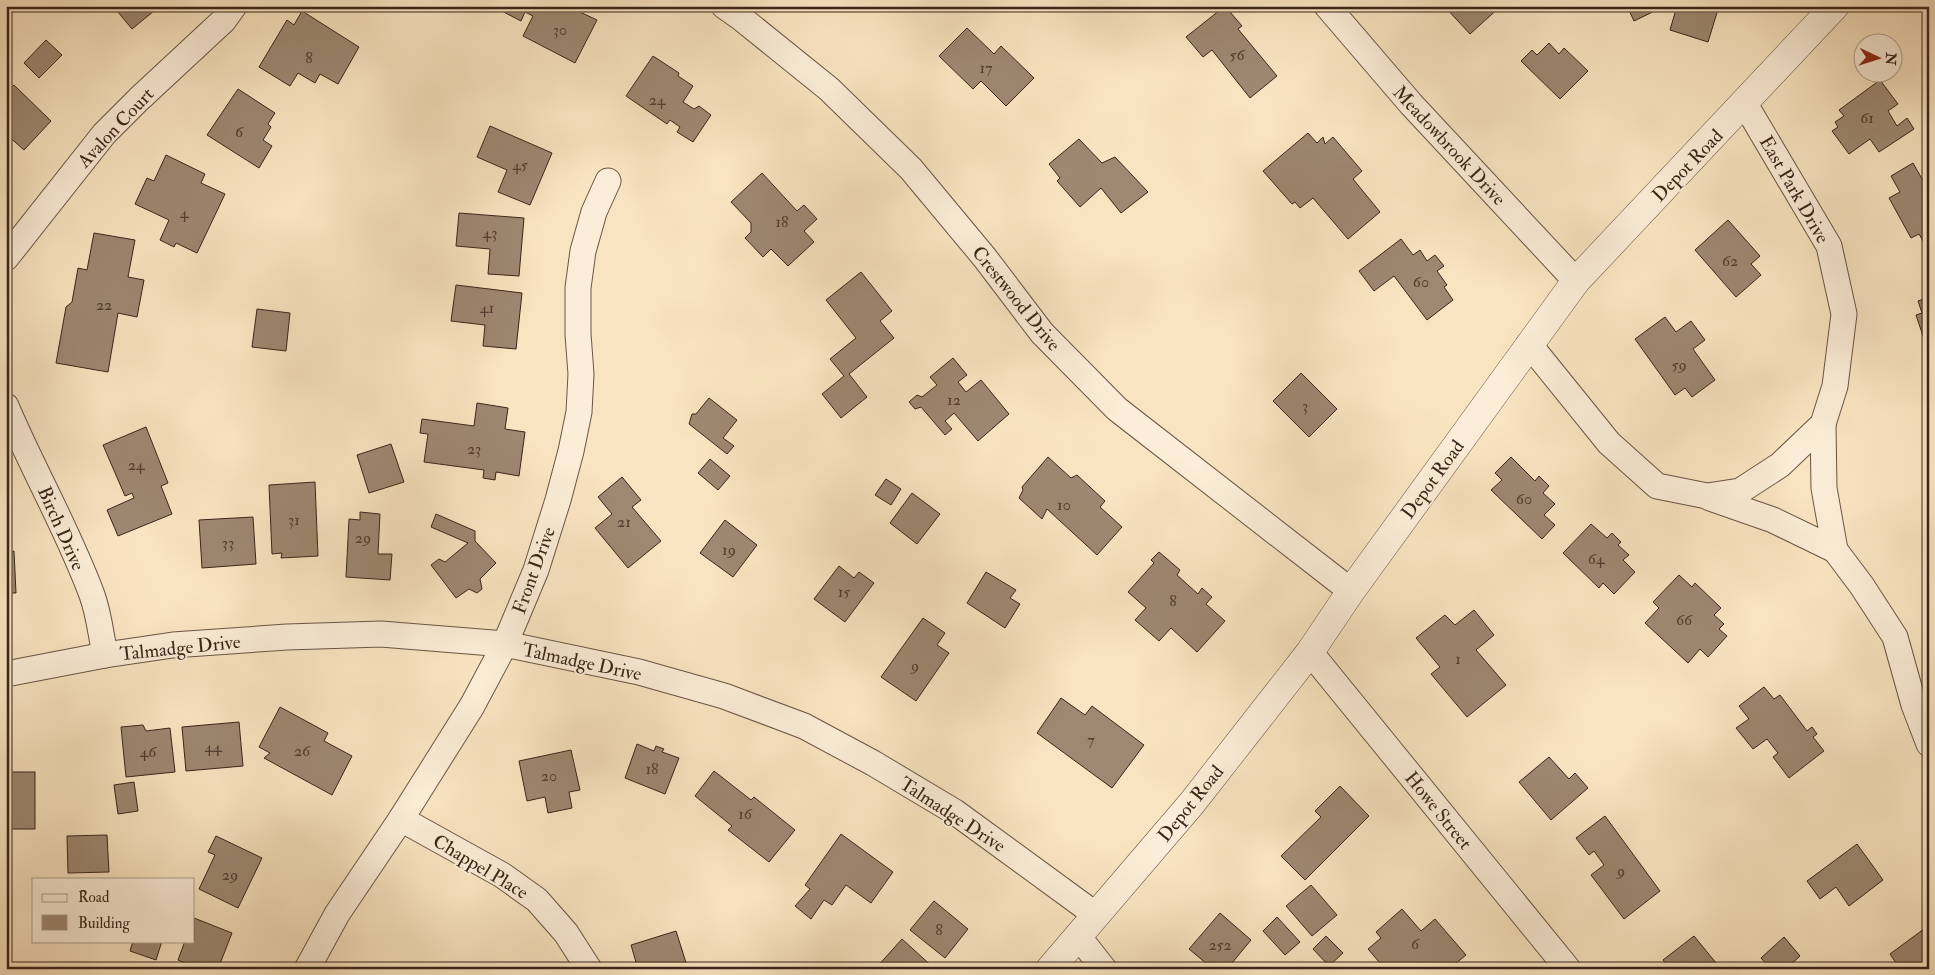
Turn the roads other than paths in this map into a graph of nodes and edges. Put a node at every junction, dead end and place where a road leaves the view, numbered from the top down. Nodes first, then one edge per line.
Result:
1 (234, 6) edge
2 (724, 6) edge
3 (1328, 6) edge
4 (1834, 7) edge
5 (1745, 104) junction
6 (608, 182) dead end
7 (6, 258) edge
8 (1576, 281) junction
9 (1529, 344) junction
10 (6, 406) edge
11 (1823, 424) junction
12 (1707, 496) junction
13 (1835, 550) junction
14 (1351, 591) junction
15 (505, 644) junction
16 (1310, 652) junction
17 (105, 655) junction
18 (6, 674) edge
19 (1929, 744) edge
20 (401, 819) junction
21 (1096, 915) junction
22 (1078, 936) junction
23 (307, 969) edge
24 (589, 969) edge
25 (1050, 969) edge
26 (1104, 969) edge
27 (1568, 969) edge

1 - 7 street, Avalon Court
2 - 14 street, Crestwood Drive
3 - 8 street, Meadowbrook Drive
4 - 5 street, Depot Road
5 - 8 street, Depot Road
5 - 11 street, East Park Drive
6 - 15 street, Front Drive
8 - 9 street, Depot Road
9 - 12 street, East Park Drive
9 - 14 street, Depot Road
10 - 17 street, Birch Drive
11 - 12 street, East Park Drive
11 - 13 street, East Park Drive
12 - 13 street, East Park Drive
13 - 19 street, East Park Drive
14 - 16 street, Depot Road
15 - 17 street, Talmadge Drive
15 - 20 street, Front Drive
15 - 21 street, Talmadge Drive
16 - 21 street, Depot Road
16 - 27 street, Howe Street
17 - 18 street, Talmadge Drive
20 - 23 street, Front Drive
20 - 24 street, Chappel Place
21 - 22 street, Depot Road
22 - 25 street, Depot Road
22 - 26 street

